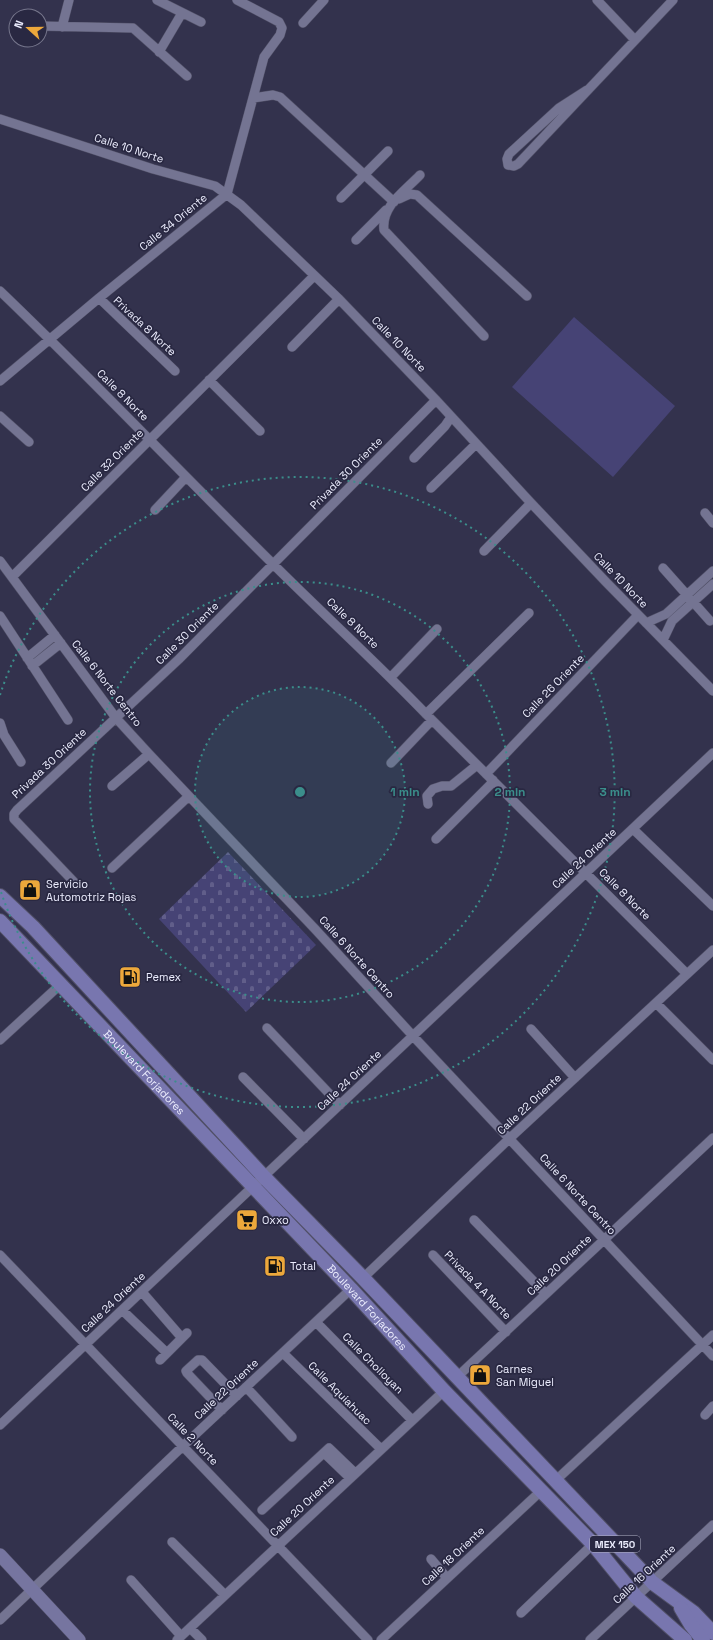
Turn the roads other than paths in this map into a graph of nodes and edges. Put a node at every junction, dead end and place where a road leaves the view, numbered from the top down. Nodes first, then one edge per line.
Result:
1 (70, 0) edge
2 (157, 0) edge
3 (238, 0) edge
4 (597, 0) edge
5 (673, 0) edge
6 (321, 1) edge
7 (182, 13) junction
8 (201, 22) dead end
9 (303, 23) dead end
10 (48, 26) edge
11 (62, 27) junction
12 (636, 40) junction
13 (159, 52) junction
14 (187, 76) dead end
15 (587, 90) junction
16 (253, 98) junction
17 (0, 119) edge
18 (388, 151) dead end
19 (364, 175) junction
20 (420, 175) dead end
21 (227, 194) junction
22 (341, 198) dead end
23 (391, 205) junction
24 (356, 240) dead end
25 (314, 276) junction
26 (0, 292) edge
27 (527, 296) dead end
28 (98, 298) junction
29 (339, 299) junction
30 (484, 336) dead end
31 (50, 339) junction
32 (292, 347) dead end
33 (175, 370) dead end
34 (209, 380) junction
35 (0, 381) edge
36 (436, 400) junction
37 (0, 416) edge
38 (451, 417) junction
39 (260, 430) dead end
40 (150, 439) junction
41 (29, 442) dead end
42 (476, 444) junction
43 (414, 458) dead end
44 (186, 477) junction
45 (431, 488) dead end
46 (531, 503) junction
47 (155, 510) dead end
48 (705, 513) dead end
49 (713, 523) edge
50 (484, 551) dead end
51 (0, 561) edge
52 (273, 564) junction
53 (663, 568) dead end
54 (713, 571) edge
55 (12, 577) junction
56 (713, 584) edge
57 (690, 598) junction
58 (529, 613) dead end
59 (638, 615) junction
60 (0, 616) edge
61 (710, 622) dead end
62 (646, 623) junction
63 (437, 628) dead end
64 (55, 635) junction
65 (663, 640) junction
66 (61, 643) junction
67 (30, 662) junction
68 (391, 678) junction
69 (713, 691) edge
70 (429, 717) junction
71 (116, 718) junction
72 (68, 720) dead end
73 (0, 723) edge
74 (2, 734) edge
75 (713, 753) edge
76 (149, 754) junction
77 (21, 762) dead end
78 (391, 763) dead end
79 (477, 764) junction
80 (490, 777) junction
81 (112, 786) dead end
82 (189, 796) junction
83 (428, 804) dead end
84 (632, 829) junction
85 (436, 839) dead end
86 (112, 868) dead end
87 (586, 872) junction
88 (74, 882) dead end
89 (0, 896) edge
90 (713, 906) edge
91 (0, 921) edge
92 (713, 950) edge
93 (688, 974) junction
94 (61, 984) junction
95 (656, 1003) junction
96 (267, 1028) dead end
97 (531, 1029) dead end
98 (413, 1036) junction
99 (0, 1040) edge
100 (713, 1060) edge
101 (243, 1077) dead end
102 (575, 1078) junction
103 (340, 1105) junction
104 (713, 1138) edge
105 (304, 1139) junction
106 (509, 1139) junction
107 (264, 1177) junction
108 (253, 1188) junction
109 (474, 1220) dead end
110 (604, 1240) junction
111 (0, 1255) edge
112 (433, 1256) dead end
113 (363, 1278) junction
114 (351, 1290) junction
115 (142, 1292) junction
116 (546, 1294) junction
117 (122, 1310) junction
118 (316, 1322) junction
119 (506, 1332) junction
120 (713, 1335) edge
121 (85, 1344) junction
122 (703, 1345) junction
123 (167, 1353) junction
124 (283, 1353) junction
125 (713, 1356) edge
126 (160, 1360) dead end
127 (457, 1378) junction
128 (246, 1387) junction
129 (444, 1390) junction
130 (236, 1396) junction
131 (713, 1406) edge
132 (222, 1410) junction
133 (705, 1415) dead end
134 (412, 1420) junction
135 (0, 1425) edge
136 (292, 1437) dead end
137 (183, 1446) junction
138 (381, 1449) junction
139 (352, 1476) junction
140 (555, 1481) junction
141 (542, 1490) junction
142 (262, 1510) dead end
143 (713, 1525) edge
144 (172, 1542) dead end
145 (593, 1544) junction
146 (277, 1546) junction
147 (0, 1555) edge
148 (431, 1559) dead end
149 (447, 1578) junction
150 (131, 1580) dead end
151 (653, 1583) junction
152 (32, 1590) junction
153 (225, 1595) junction
154 (636, 1597) junction
155 (679, 1604) junction
156 (521, 1613) dead end
157 (0, 1620) edge
158 (190, 1628) junction
159 (713, 1633) edge
160 (179, 1638) edge
161 (681, 1638) edge
162 (79, 1640) edge
163 (202, 1640) edge
164 (368, 1640) edge
165 (381, 1640) edge
166 (590, 1640) edge
167 (703, 1640) edge

1 - 11 street
2 - 7 street
3 - 16 street
4 - 12 street
5 - 12 street
6 - 9 street
7 - 8 street
7 - 13 street
10 - 11 street
11 - 13 street
12 - 15 street
13 - 14 street
15 - 15 street
16 - 19 street
16 - 21 street
17 - 21 street, Calle 10 Norte
18 - 19 street
19 - 22 street
19 - 23 street
20 - 23 street
21 - 25 street, Calle 10 Norte
21 - 28 street, Calle 34 Oriente
23 - 24 street
23 - 27 street
23 - 30 street
25 - 29 street, Calle 10 Norte
25 - 34 street, Calle 32 Oriente
26 - 31 street, Calle 8 Norte
28 - 31 street, Calle 34 Oriente
28 - 33 street, Privada 8 Norte
29 - 32 street
29 - 36 street, Calle 10 Norte
31 - 35 street, Calle 34 Oriente
31 - 40 street, Calle 8 Norte
34 - 39 street
34 - 40 street, Calle 32 Oriente
36 - 38 street, Calle 10 Norte
36 - 52 street, Privada 30 Oriente
37 - 41 street
38 - 42 street, Calle 10 Norte
38 - 43 street
40 - 44 street, Calle 8 Norte
40 - 55 street, Calle 32 Oriente
42 - 45 street
42 - 46 street, Calle 10 Norte
44 - 47 street
44 - 52 street, Calle 8 Norte
46 - 50 street
46 - 59 street, Calle 10 Norte
48 - 49 street
51 - 55 street, Calle 6 Norte Centro
52 - 68 street, Calle 8 Norte
52 - 71 street, Calle 30 Oriente
53 - 57 street
54 - 57 street
55 - 64 street, Calle 6 Norte Centro
56 - 57 street
57 - 61 street
57 - 62 street
57 - 65 street
58 - 70 street
59 - 62 street, Calle 10 Norte
59 - 80 street, Calle 26 Oriente
60 - 67 street
62 - 65 street, Calle 10 Norte
63 - 68 street
64 - 66 street, Calle 6 Norte Centro
64 - 67 street
65 - 69 street, Calle 10 Norte
66 - 67 street
66 - 71 street, Calle 6 Norte Centro
67 - 72 street
68 - 70 street, Calle 8 Norte
70 - 78 street
70 - 79 street, Calle 8 Norte
71 - 76 street, Calle 6 Norte Centro
71 - 88 street, Privada 30 Oriente
73 - 74 street
74 - 77 street
75 - 84 street, Calle 24 Oriente
76 - 81 street
76 - 82 street, Calle 6 Norte Centro
79 - 80 street, Calle 8 Norte
79 - 83 street
80 - 85 street, Calle 26 Oriente
80 - 87 street, Calle 8 Norte
82 - 86 street
82 - 98 street, Calle 6 Norte Centro
84 - 87 street, Calle 24 Oriente
84 - 90 street
87 - 93 street, Calle 8 Norte
87 - 98 street, Calle 24 Oriente
89 - 107 main road, Boulevard Forjadores / MEX 150
91 - 94 main road, Boulevard Forjadores / MEX 150
92 - 93 street, Calle 22 Oriente
93 - 95 street, Calle 22 Oriente
94 - 99 street
94 - 108 main road, Boulevard Forjadores / MEX 150
95 - 100 street
95 - 102 street, Calle 22 Oriente
96 - 103 street
97 - 102 street
98 - 103 street, Calle 24 Oriente
98 - 106 street, Calle 6 Norte Centro
101 - 105 street
102 - 106 street, Calle 22 Oriente
103 - 105 street, Calle 24 Oriente
104 - 110 street, Calle 20 Oriente
105 - 107 street, Calle 24 Oriente
106 - 110 street, Calle 6 Norte Centro
106 - 113 street, Calle 22 Oriente
107 - 108 street, Calle 24 Oriente
107 - 113 main road, Boulevard Forjadores / MEX 150
108 - 114 main road, Boulevard Forjadores / MEX 150
108 - 115 street, Calle 24 Oriente
109 - 116 street
110 - 116 street, Calle 20 Oriente
110 - 122 street, Calle 6 Norte Centro
111 - 121 street, Calle 2 Norte
112 - 119 street, Privada 4 A Norte
113 - 127 main road, Boulevard Forjadores / MEX 150
114 - 118 street, Calle 22 Oriente
114 - 129 main road, Boulevard Forjadores / MEX 150
115 - 117 street, Calle 24 Oriente
115 - 123 street
116 - 119 street, Calle 20 Oriente
117 - 121 street, Calle 24 Oriente
117 - 123 street
118 - 124 street, Calle 22 Oriente
118 - 134 street, Calle Cholloyan
119 - 127 street, Calle 20 Oriente
120 - 122 street
121 - 135 street, Calle 24 Oriente
121 - 137 street, Calle 2 Norte
122 - 125 street, Calle 6 Norte Centro
122 - 140 street
123 - 126 street
124 - 128 street, Calle 22 Oriente
124 - 138 street, Calle Aquiahuac
127 - 140 main road, Boulevard Forjadores / MEX 150
128 - 130 street, Calle 22 Oriente
128 - 136 street
129 - 134 street, Calle 20 Oriente
129 - 141 main road, Boulevard Forjadores / MEX 150
130 - 132 street, Calle 22 Oriente
130 - 132 street
131 - 133 street
132 - 137 street, Calle 22 Oriente
134 - 138 street, Calle 20 Oriente
137 - 146 street, Calle 2 Norte
137 - 152 street, Calle 22 Oriente
138 - 139 street, Calle 20 Oriente
139 - 142 street
139 - 146 street, Calle 20 Oriente
140 - 151 main road, Boulevard Forjadores / MEX 150
141 - 145 main road, Boulevard Forjadores / MEX 150
141 - 149 street, Calle 18 Oriente
143 - 151 street, Calle 16 Oriente
144 - 153 street
145 - 154 main road, Boulevard Forjadores / MEX 150
145 - 156 street
146 - 153 street, Calle 20 Oriente
146 - 164 street, Calle 2 Norte
147 - 152 street
148 - 149 street
149 - 165 street, Calle 18 Oriente
150 - 160 street
151 - 154 street, Calle 16 Oriente
151 - 155 main road, Boulevard Forjadores / MEX 150
152 - 157 street, Calle 22 Oriente
152 - 162 street
153 - 158 street, Calle 20 Oriente
154 - 161 main road, Boulevard Forjadores / MEX 150
154 - 166 street, Calle 16 Oriente
155 - 159 main road, Boulevard Forjadores
155 - 167 main road, MEX 150
158 - 160 street, Calle 20 Oriente
158 - 163 street

